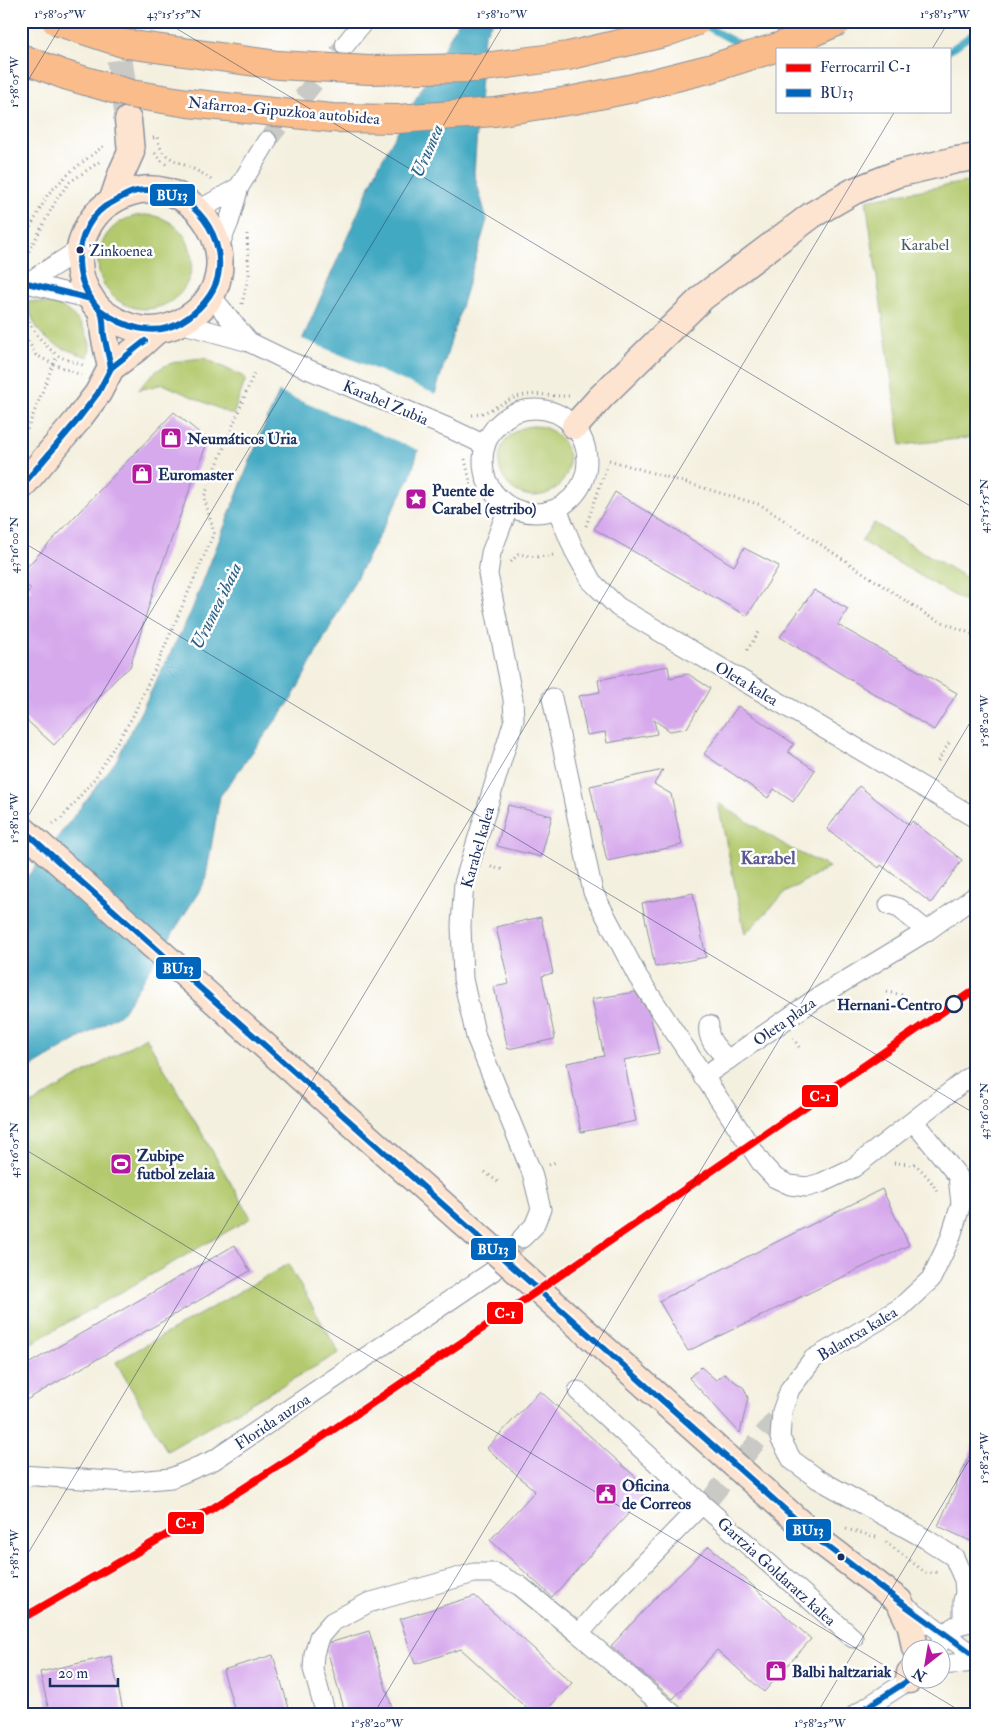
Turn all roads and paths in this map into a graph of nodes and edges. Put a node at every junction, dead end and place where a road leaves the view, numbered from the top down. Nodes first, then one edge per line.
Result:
1 (56, 21) edge
2 (112, 21) edge
3 (364, 21) edge
4 (697, 21) edge
5 (839, 21) edge
6 (345, 45) tunnel mouth
7 (21, 58) edge
8 (278, 65) junction
9 (128, 120) tunnel mouth
10 (267, 142) tunnel mouth
11 (131, 152) junction
12 (977, 157) edge
13 (104, 158) dead end
14 (239, 187) junction
15 (165, 192) junction
16 (114, 200) junction
17 (196, 208) junction
18 (246, 231) dead end
19 (218, 248) junction
20 (80, 249) junction
21 (21, 265) edge
22 (23, 289) edge
23 (210, 295) junction
24 (242, 304) dead end
25 (96, 305) junction
26 (168, 326) junction
27 (21, 328) edge
28 (249, 342) junction
29 (57, 355) junction
30 (53, 364) junction
31 (101, 373) junction
32 (254, 373) dead end
33 (575, 426) junction
34 (21, 437) edge
35 (485, 445) junction
36 (461, 453) dead end
37 (21, 487) edge
38 (509, 506) junction
39 (557, 509) junction
40 (486, 517) dead end
41 (584, 531) dead end
42 (574, 550) junction
43 (509, 565) dead end
44 (759, 632) dead end
45 (977, 636) edge
46 (747, 650) dead end
47 (552, 698) dead end
48 (949, 743) dead end
49 (938, 761) dead end
50 (977, 819) edge
51 (33, 828) edge
52 (485, 866) dead end
53 (504, 870) dead end
54 (977, 895) edge
55 (889, 905) dead end
56 (927, 931) junction
57 (886, 992) dead end
58 (910, 998) dead end
59 (709, 1025) dead end
60 (790, 1033) dead end
61 (800, 1050) dead end
62 (728, 1060) junction
63 (977, 1071) edge
64 (703, 1077) junction
65 (914, 1122) junction
66 (890, 1164) dead end
67 (485, 1172) dead end
68 (498, 1182) dead end
69 (938, 1196) dead end
70 (522, 1238) tunnel mouth
71 (493, 1271) tunnel mouth
72 (578, 1391) dead end
73 (21, 1475) edge
74 (702, 1504) junction
75 (844, 1529) dead end
76 (942, 1565) dead end
77 (899, 1602) junction
78 (970, 1622) edge
79 (579, 1634) junction
80 (853, 1638) dead end
81 (913, 1638) edge
82 (938, 1638) edge
83 (944, 1638) edge
84 (950, 1645) edge
85 (977, 1656) edge
86 (977, 1662) edge
87 (950, 1665) edge
88 (900, 1684) edge
89 (326, 1715) edge
90 (674, 1715) edge
91 (855, 1715) edge

1 - 8 highway, bridge
2 - 8 highway, bridge
3 - 6 street
4 - 8 highway, bridge
5 - 7 highway, Nafarroa-Gipuzkoa autobidea, bridge
9 - 11 main road
10 - 14 street
11 - 15 main road
11 - 16 main road
12 - 33 main road
13 - 21 path
14 - 17 street
14 - 19 street
15 - 16 main road
15 - 17 main road
16 - 20 main road
17 - 19 main road
18 - 24 path
19 - 23 main road
20 - 22 street
20 - 25 main road
22 - 25 street
22 - 29 path
23 - 26 main road
23 - 28 street
25 - 26 main road
25 - 31 main road
26 - 28 street
26 - 31 main road
27 - 30 path
28 - 35 street, Karabel Zubia
29 - 30 path
29 - 31 path
30 - 31 path
30 - 34 path
31 - 37 main road
32 - 51 path
33 - 35 street
33 - 39 street
35 - 38 street
36 - 40 path
38 - 39 street
38 - 70 street, Karabel kalea
39 - 42 street, Oleta kalea
41 - 45 path
42 - 43 path
42 - 50 street, Oleta kalea
44 - 46 path
47 - 64 street
48 - 49 path
51 - 77 main road, bridge
52 - 53 path
54 - 56 street, Oleta plaza
55 - 56 street
56 - 62 street, Oleta plaza
57 - 58 path
59 - 62 street
60 - 61 path
62 - 64 street
63 - 65 street
64 - 65 street
65 - 78 street, Balantxa kalea
66 - 69 path
67 - 68 path
71 - 73 street, Florida auzoa
72 - 74 street, Gartzia Goldaratz kalea
74 - 79 street, Gartzia Goldaratz kalea
74 - 80 street, Gartzia Goldaratz kalea
75 - 76 path
77 - 81 main road
77 - 82 street
78 - 83 street
79 - 89 street
79 - 90 street
84 - 85 street
86 - 87 street
88 - 91 street

